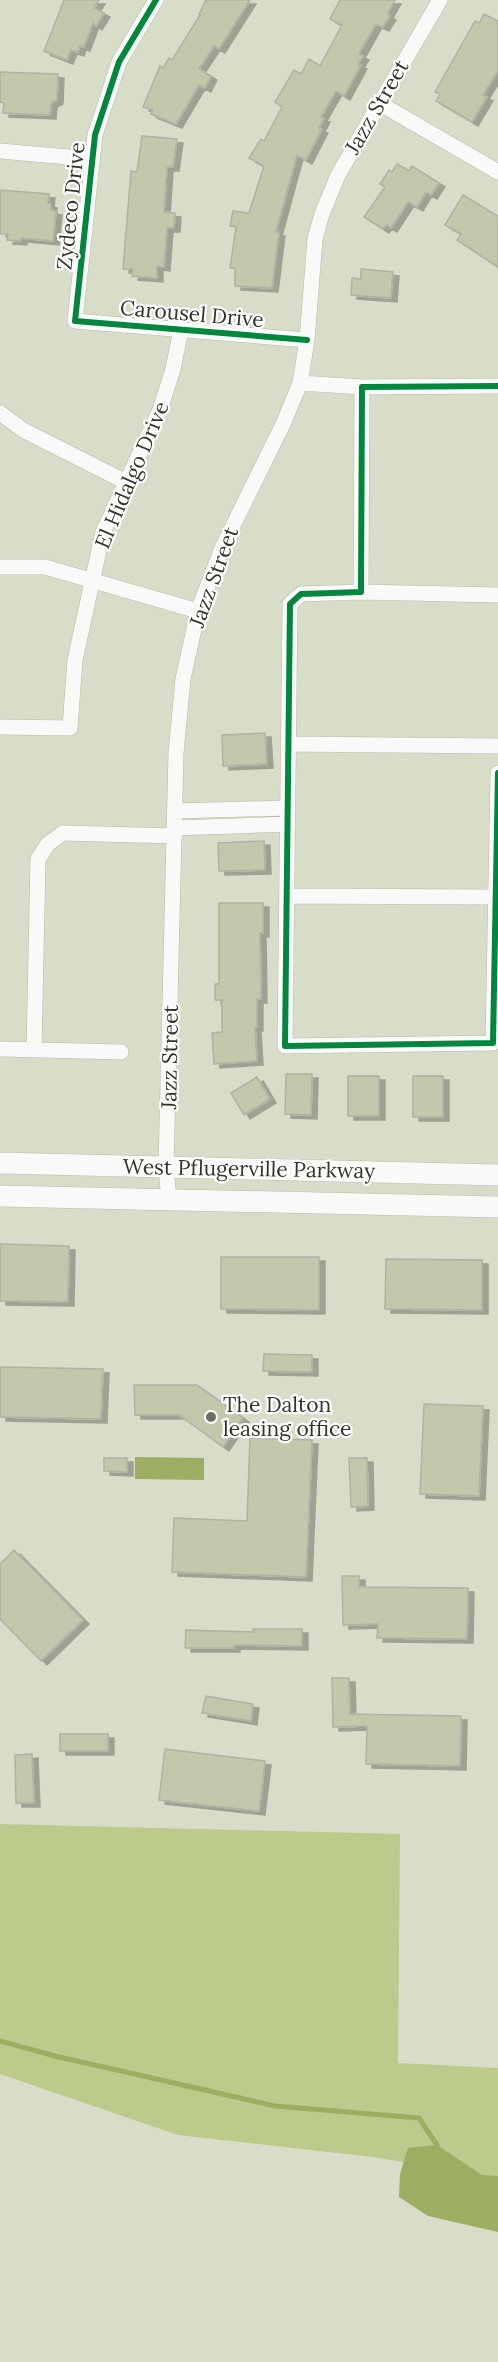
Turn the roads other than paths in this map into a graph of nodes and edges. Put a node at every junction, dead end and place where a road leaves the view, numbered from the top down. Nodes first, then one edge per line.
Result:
1 (156, 0) edge
2 (440, 0) edge
3 (379, 103) junction
4 (0, 151) edge
5 (91, 159) junction
6 (498, 172) edge
7 (75, 321) joint
8 (181, 330) junction
9 (306, 340) junction
10 (300, 383) junction
11 (498, 386) edge
12 (362, 387) junction
13 (0, 413) edge
14 (126, 482) junction
15 (0, 567) edge
16 (91, 581) junction
17 (361, 592) junction
18 (498, 595) edge
19 (198, 611) junction
20 (0, 727) edge
21 (288, 744) junction
22 (498, 746) edge
23 (498, 773) edge
24 (288, 808) junction
25 (232, 809) junction
26 (175, 811) junction
27 (288, 824) junction
28 (232, 826) junction
29 (175, 832) junction
30 (287, 896) junction
31 (495, 897) junction
32 (0, 1050) edge
33 (34, 1050) junction
34 (121, 1052) dead end
35 (0, 1163) edge
36 (166, 1167) junction
37 (498, 1175) edge
38 (0, 1196) edge
39 (170, 1200) junction
40 (498, 1207) edge

1 - 5 street, Zydeco Drive
2 - 3 street, Jazz Street
3 - 6 street
3 - 9 street, Jazz Street
4 - 5 street
5 - 7 street, Zydeco Drive
7 - 8 street, Carousel Drive
8 - 9 street, Carousel Drive
8 - 14 street, El Hidalgo Drive
9 - 10 street, Jazz Street
10 - 12 street
10 - 19 street, Jazz Street
11 - 12 street
12 - 17 street
13 - 14 street
14 - 16 street, El Hidalgo Drive
15 - 16 street
16 - 19 street
16 - 20 street, El Hidalgo Drive
17 - 18 street
17 - 21 street
19 - 26 street, Jazz Street
21 - 22 street
21 - 24 street
23 - 31 street
24 - 25 street
24 - 27 street
25 - 26 street
25 - 28 street
26 - 29 street, Jazz Street
27 - 28 street
27 - 30 street
28 - 29 street
29 - 33 street
29 - 36 street, Jazz Street
30 - 31 street
30 - 31 street
32 - 33 street
33 - 34 street
35 - 36 main road, West Pflugerville Parkway
36 - 37 main road, West Pflugerville Parkway
36 - 39 street, Jazz Street
38 - 39 main road, West Pflugerville Parkway
39 - 40 main road, West Pflugerville Parkway

